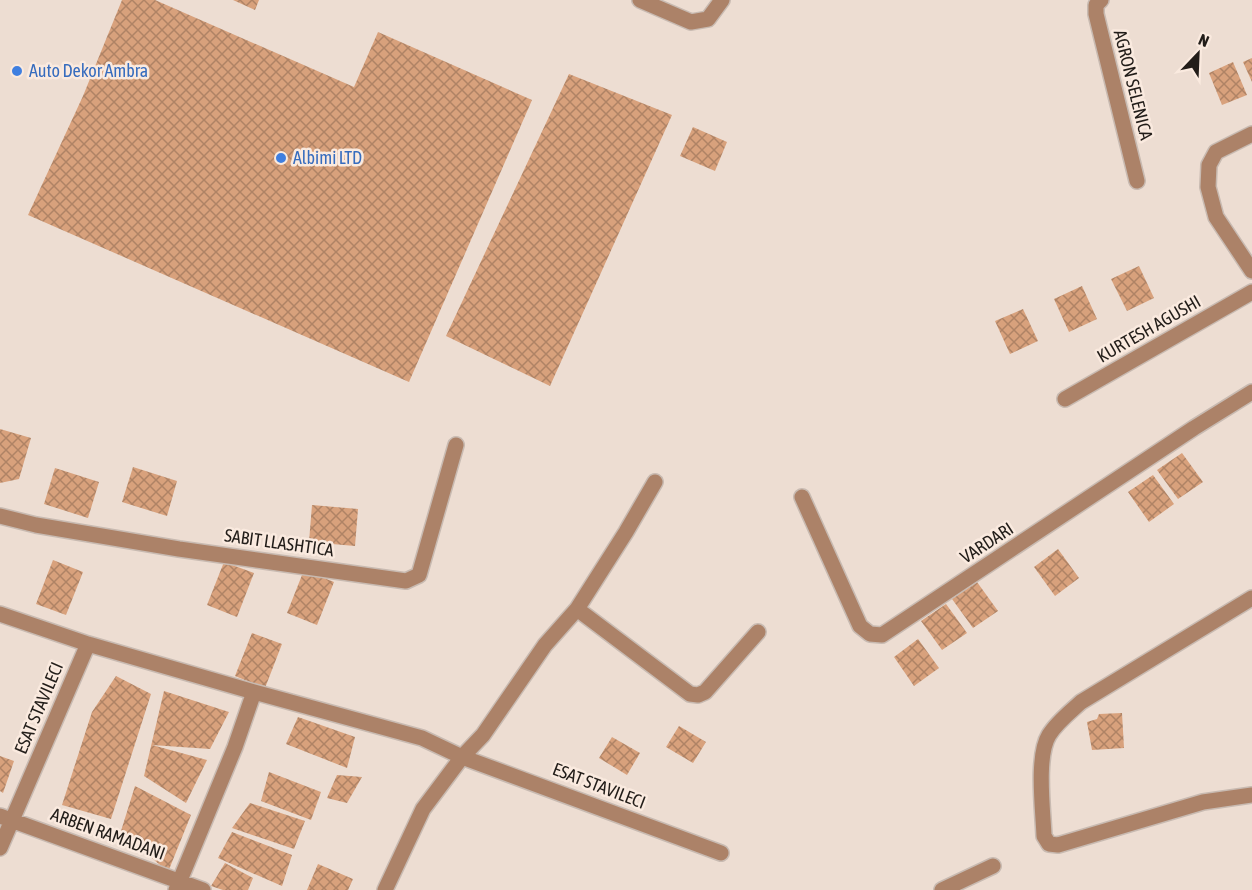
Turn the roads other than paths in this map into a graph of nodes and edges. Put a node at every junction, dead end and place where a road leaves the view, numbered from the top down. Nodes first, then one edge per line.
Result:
1 (640, 0) edge
2 (722, 0) edge
3 (1101, 0) edge
4 (1252, 134) edge
5 (1137, 181) dead end
6 (1252, 271) edge
7 (1252, 292) edge
8 (1252, 392) edge
9 (1065, 399) dead end
10 (456, 445) dead end
11 (655, 482) dead end
12 (802, 497) dead end
13 (0, 516) edge
14 (1252, 598) edge
15 (577, 609) junction
16 (0, 614) edge
17 (758, 632) dead end
18 (88, 644) junction
19 (254, 692) junction
20 (462, 757) junction
21 (1252, 795) edge
22 (6, 818) edge
23 (0, 848) edge
24 (721, 853) dead end
25 (993, 866) dead end
26 (178, 885) edge
27 (203, 890) edge
28 (385, 890) edge
29 (942, 890) edge

1 - 2 street
3 - 5 street, AGRON SELENICA
4 - 6 street
7 - 9 street, KURTESH AGUSHI
8 - 12 street, VARDARI
10 - 13 street, SABIT LLASHTICA
11 - 15 street
14 - 21 street
15 - 17 street
15 - 20 street
16 - 18 street, ESAT STAVILECI
18 - 19 street, ESAT STAVILECI
18 - 22 street, ESAT STAVILECI
19 - 20 street, ESAT STAVILECI
19 - 26 street
20 - 24 street, ESAT STAVILECI
20 - 28 street
22 - 23 street, ESAT STAVILECI
22 - 26 street, ARBEN RAMADANI
25 - 29 street
26 - 27 street, ARBEN RAMADANI

